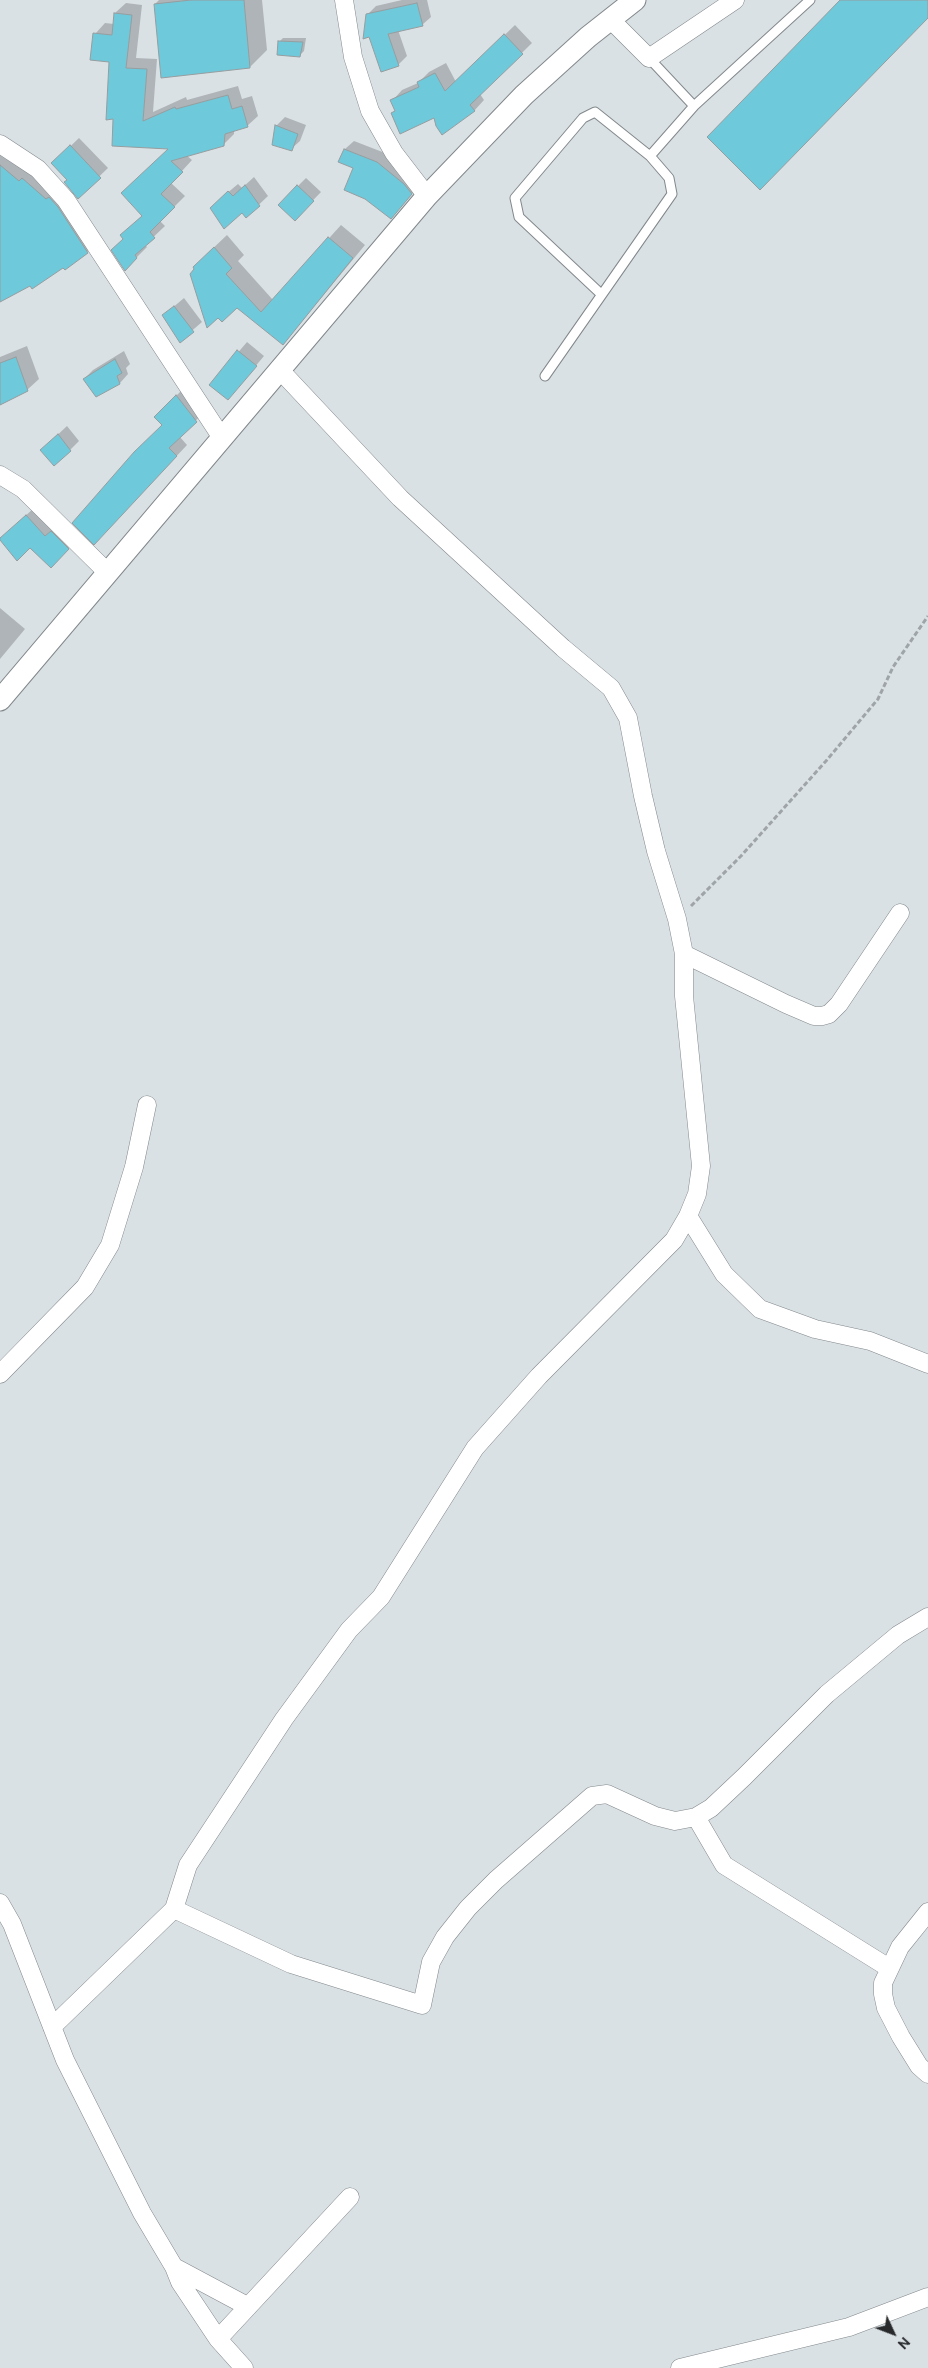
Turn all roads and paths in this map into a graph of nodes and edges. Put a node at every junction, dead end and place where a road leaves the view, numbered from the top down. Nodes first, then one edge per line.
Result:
1 (344, 0) edge
2 (635, 0) edge
3 (735, 0) edge
4 (810, 0) edge
5 (610, 19) junction
6 (649, 58) junction
7 (694, 106) junction
8 (0, 144) edge
9 (650, 156) junction
10 (427, 196) junction
11 (601, 294) junction
12 (279, 369) junction
13 (545, 376) dead end
14 (222, 438) junction
15 (0, 475) edge
16 (107, 572) junction
17 (928, 616) edge
18 (0, 700) edge
19 (900, 913) dead end
20 (677, 919) junction
21 (684, 954) junction
22 (147, 1105) dead end
23 (688, 1216) junction
24 (928, 1364) edge
25 (0, 1374) edge
26 (928, 1617) edge
27 (696, 1818) junction
28 (0, 1903) edge
29 (174, 1909) junction
30 (928, 1912) edge
31 (889, 1968) junction
32 (52, 2027) junction
33 (928, 2074) edge
34 (350, 2197) dead end
35 (174, 2267) junction
36 (928, 2297) edge
37 (247, 2306) junction
38 (218, 2339) junction
39 (244, 2368) edge
40 (680, 2368) edge

1 - 10 street
2 - 5 street
3 - 6 street
4 - 7 lane
5 - 6 street
5 - 10 street
6 - 7 lane
7 - 9 lane
8 - 14 street
9 - 11 lane
9 - 11 lane
10 - 12 street
11 - 13 lane
12 - 14 street
12 - 20 street
14 - 16 street
15 - 16 street
16 - 18 street
17 - 20 path
19 - 21 street
20 - 21 street
21 - 23 street
22 - 25 street
23 - 24 street
23 - 29 street
26 - 27 street
27 - 29 street
27 - 31 street
28 - 32 street
29 - 32 street
30 - 31 street
31 - 33 street
32 - 35 street
34 - 37 street
35 - 37 street
35 - 38 street
36 - 40 street
37 - 38 street
38 - 39 street

